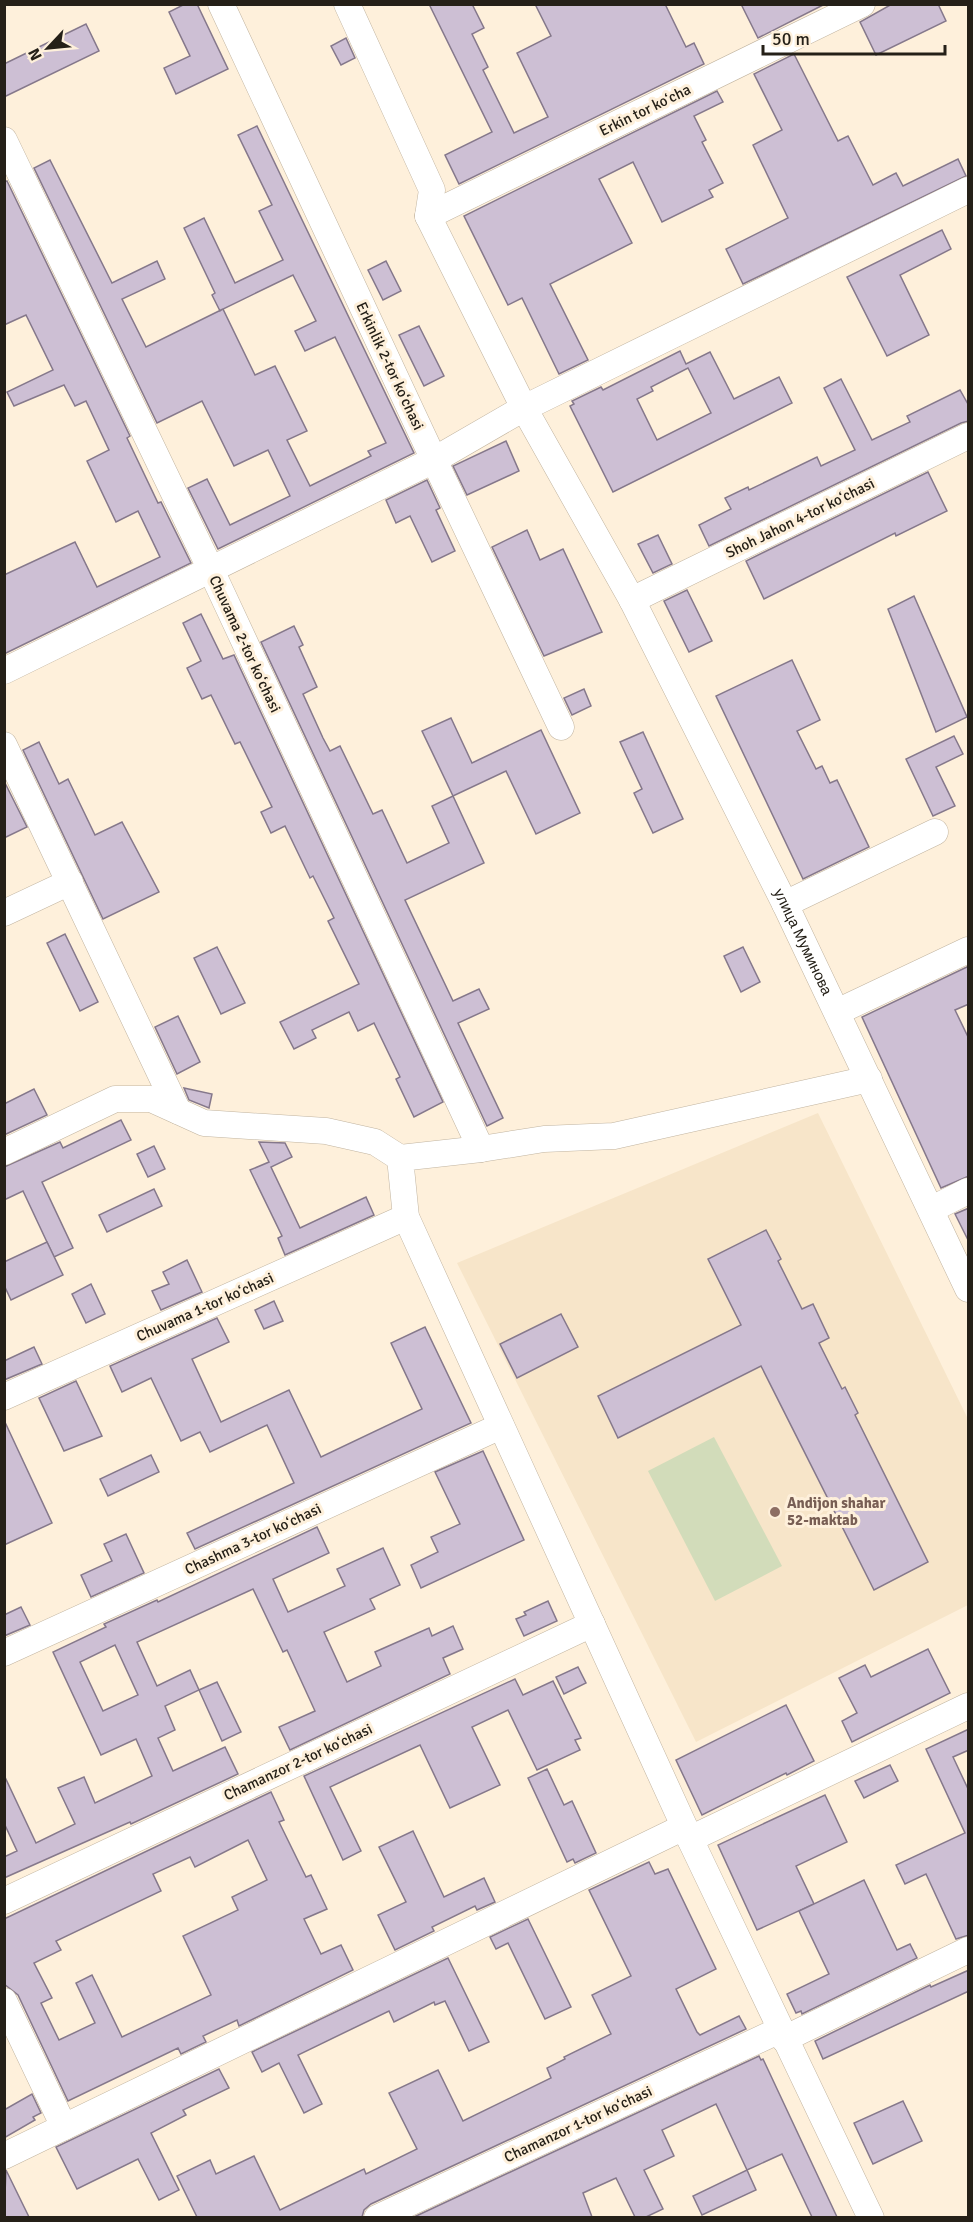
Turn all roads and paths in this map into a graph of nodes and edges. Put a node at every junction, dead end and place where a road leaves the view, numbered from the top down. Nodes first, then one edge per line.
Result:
1 (221, 4) edge
2 (861, 4) edge
3 (354, 7) edge
4 (4, 140) edge
5 (969, 190) edge
6 (428, 216) junction
7 (524, 408) junction
8 (969, 436) edge
9 (434, 460) junction
10 (211, 570) junction
11 (632, 600) junction
12 (4, 671) edge
13 (561, 727) dead end
14 (4, 745) edge
15 (935, 832) dead end
16 (70, 882) junction
17 (785, 904) junction
18 (4, 913) edge
19 (969, 950) edge
20 (837, 1012) junction
21 (869, 1079) junction
22 (178, 1111) junction
23 (481, 1149) junction
24 (4, 1152) edge
25 (400, 1158) junction
26 (969, 1191) edge
27 (932, 1209) junction
28 (406, 1217) junction
29 (969, 1289) edge
30 (4, 1397) edge
31 (501, 1425) junction
32 (592, 1624) junction
33 (4, 1653) edge
34 (969, 1706) edge
35 (687, 1833) junction
36 (4, 1901) edge
37 (969, 1950) edge
38 (4, 2001) edge
39 (782, 2034) junction
40 (64, 2127) junction
41 (4, 2157) edge
42 (377, 2217) edge
43 (871, 2217) edge

1 - 9 street, Erkinlik 2-tor koʻchasi
2 - 6 street, Erkin tor koʻcha
3 - 6 street
4 - 10 street, Chuvama 2-tor koʻchasi
5 - 7 street
6 - 7 street, улица Муминова
7 - 9 street
7 - 11 street, улица Муминова
8 - 11 street, Shoh Jahon 4-tor koʻchasi
9 - 10 street
9 - 13 street, Erkinlik 2-tor koʻchasi
10 - 12 street
10 - 23 street, Chuvama 2-tor koʻchasi
11 - 17 street, улица Муминова
14 - 16 street
15 - 17 street
16 - 18 street
16 - 22 street
17 - 20 street, улица Муминова
19 - 20 street
20 - 21 street, улица Муминова
21 - 23 street
21 - 27 street, улица Муминова
22 - 24 street
22 - 25 street
23 - 25 street
25 - 28 street
26 - 27 street
27 - 29 street, улица Муминова
28 - 30 street, Chuvama 1-tor koʻchasi
28 - 31 street
31 - 32 street
31 - 33 street, Chashma 3-tor koʻchasi
32 - 35 street
32 - 36 street, Chamanzor 2-tor koʻchasi
34 - 35 street
35 - 39 street
35 - 40 street
37 - 39 street, Chamanzor 1-tor koʻchasi
38 - 40 street
39 - 42 street, Chamanzor 1-tor koʻchasi
39 - 43 street
40 - 41 street

